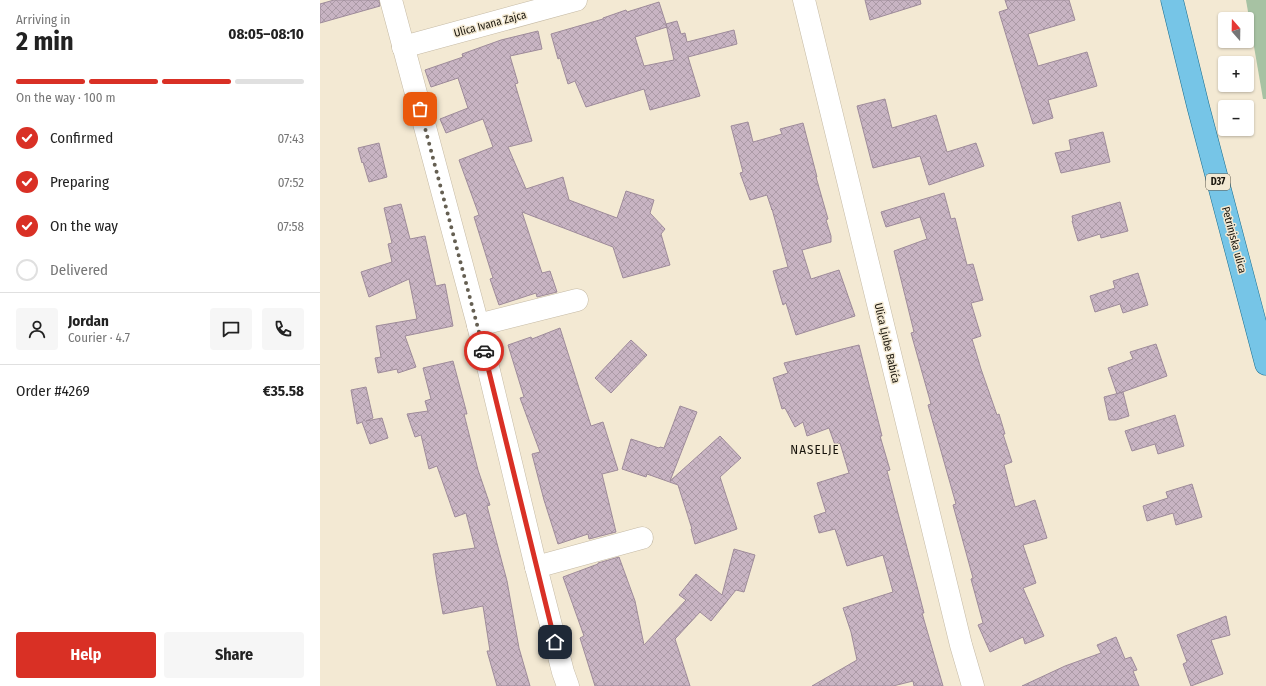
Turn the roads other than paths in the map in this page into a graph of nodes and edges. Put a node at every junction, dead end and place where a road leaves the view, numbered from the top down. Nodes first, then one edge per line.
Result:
1 (391, 0) edge
2 (576, 0) edge
3 (804, 0) edge
4 (1172, 0) edge
5 (403, 47) junction
6 (577, 300) dead end
7 (478, 325) junction
8 (1266, 364) edge
9 (642, 538) dead end
10 (536, 567) junction
11 (568, 686) edge
12 (973, 686) edge

1 - 5 street
2 - 5 street, Ulica Ivana Zajca
3 - 12 street, Ulica Ljube Babića
4 - 8 main road, Petrinjska ulica / D37
5 - 7 street
6 - 7 street
7 - 10 street
9 - 10 street
10 - 11 street

